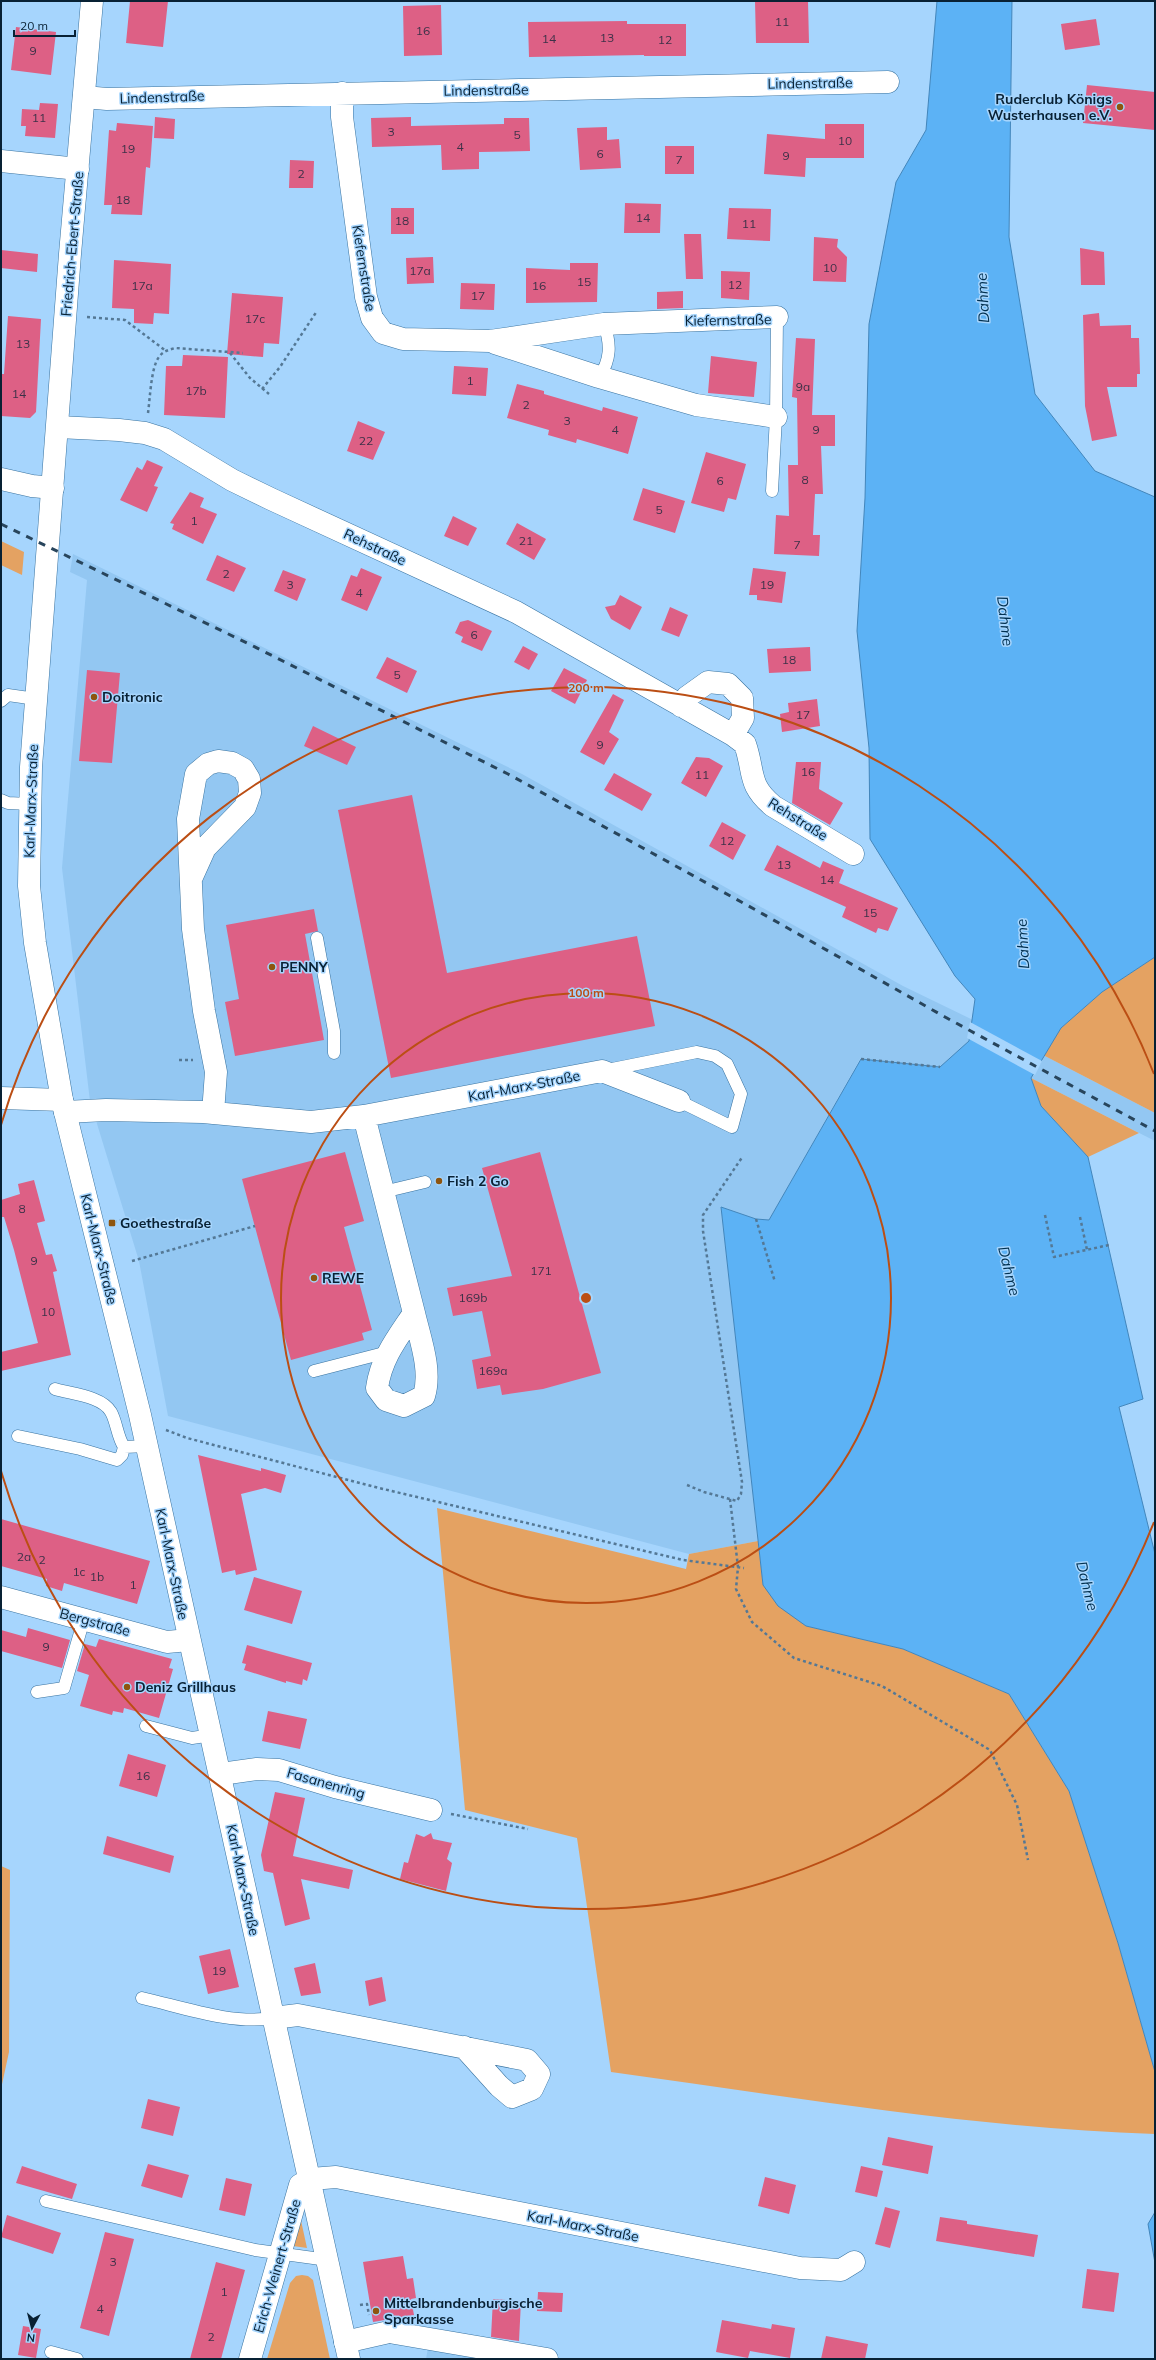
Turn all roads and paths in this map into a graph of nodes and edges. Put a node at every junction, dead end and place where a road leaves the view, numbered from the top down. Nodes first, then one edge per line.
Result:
1 (92, 1) edge
2 (888, 82) dead end
3 (342, 93) junction
4 (84, 98) junction
5 (1, 161) edge
6 (78, 169) junction
7 (317, 311) dead end
8 (86, 317) dead end
9 (777, 317) joint
10 (604, 324) junction
11 (490, 341) junction
12 (166, 351) junction
13 (230, 352) junction
14 (243, 353) dead end
15 (599, 377) junction
16 (262, 389) junction
17 (269, 394) dead end
18 (776, 417) junction
19 (58, 427) junction
20 (145, 433) junction
21 (1, 479) edge
22 (53, 488) junction
23 (772, 490) dead end
24 (36, 699) junction
25 (1, 701) edge
26 (681, 706) junction
27 (733, 736) junction
28 (1, 800) edge
29 (28, 804) junction
30 (854, 854) dead end
31 (191, 879) junction
32 (317, 938) dead end
33 (334, 1052) dead end
34 (860, 1059) dead end
35 (940, 1067) dead end
36 (602, 1071) junction
37 (1, 1098) edge
38 (679, 1101) joint
39 (63, 1106) junction
40 (213, 1113) junction
41 (364, 1116) junction
42 (743, 1156) dead end
43 (425, 1182) dead end
44 (383, 1192) junction
45 (1045, 1215) dead end
46 (1080, 1217) dead end
47 (756, 1219) dead end
48 (123, 1220) dead end
49 (112, 1223) dead end
50 (255, 1226) dead end
51 (1109, 1245) dead end
52 (1087, 1250) junction
53 (132, 1261) dead end
54 (775, 1282) dead end
55 (414, 1313) junction
56 (388, 1352) junction
57 (314, 1371) dead end
58 (55, 1389) dead end
59 (165, 1430) dead end
60 (18, 1436) dead end
61 (147, 1446) junction
62 (124, 1447) junction
63 (687, 1485) dead end
64 (730, 1499) junction
65 (738, 1567) junction
66 (744, 1568) dead end
67 (1, 1597) edge
68 (84, 1619) junction
69 (189, 1640) junction
70 (37, 1692) dead end
71 (146, 1726) dead end
72 (212, 1735) junction
73 (221, 1774) junction
74 (430, 1810) joint
75 (528, 1829) dead end
76 (1028, 1860) dead end
77 (142, 1998) dead end
78 (273, 2018) junction
79 (464, 2047) dead end
80 (311, 2179) junction
81 (46, 2201) dead end
82 (280, 2253) junction
83 (328, 2260) junction
84 (854, 2262) dead end
85 (360, 2305) dead end
86 (369, 2316) dead end
87 (347, 2351) edge
88 (51, 2352) dead end
89 (77, 2359) edge
90 (250, 2359) edge
91 (547, 2359) edge

1 - 4 street, Friedrich-Ebert-Straße
2 - 3 street, Lindenstraße
3 - 4 street, Lindenstraße
3 - 11 street, Kiefernstraße
4 - 6 street, Friedrich-Ebert-Straße
5 - 6 street
6 - 19 street, Friedrich-Ebert-Straße
7 - 16 path
8 - 12 path
9 - 10 street, Kiefernstraße
9 - 18 lane, Kiefernstraße
10 - 11 street, Kiefernstraße
10 - 15 lane
11 - 15 street, Kiefernstraße
12 - 13 path
12 - 20 path
13 - 14 path
13 - 16 path
15 - 18 street, Kiefernstraße
16 - 17 path
18 - 23 lane, Kiefernstraße
19 - 20 street, Rehstraße
19 - 22 street, Friedrich-Ebert-Straße
20 - 26 street, Rehstraße
21 - 22 street
22 - 24 street, Karl-Marx-Straße
24 - 25 lane
24 - 29 street, Karl-Marx-Straße
26 - 27 street, Rehstraße
26 - 27 street
27 - 30 street, Rehstraße
28 - 29 lane
29 - 39 street, Karl-Marx-Straße
31 - 31 street
31 - 40 street
32 - 33 lane
34 - 35 path
36 - 38 street
36 - 38 lane
36 - 41 street, Karl-Marx-Straße
37 - 39 street
39 - 40 street, Karl-Marx-Straße
39 - 61 street, Karl-Marx-Straße
40 - 41 street, Karl-Marx-Straße
41 - 44 street
42 - 64 path
43 - 44 lane
44 - 55 street
45 - 52 path
46 - 52 path
47 - 54 path
48 - 49 path
50 - 53 path
51 - 52 path
55 - 56 street
55 - 56 street
56 - 57 lane
58 - 62 lane
59 - 65 path
60 - 62 lane
61 - 62 lane
61 - 69 street, Karl-Marx-Straße
63 - 64 path
64 - 65 path
65 - 66 path
65 - 76 path
67 - 68 street, Bergstraße
68 - 69 street, Bergstraße
68 - 70 lane
69 - 72 street, Karl-Marx-Straße
71 - 72 lane
72 - 73 street, Karl-Marx-Straße
73 - 74 street, Fasanenring
73 - 78 street, Karl-Marx-Straße
74 - 75 path
77 - 78 lane
78 - 79 street
78 - 80 street, Karl-Marx-Straße
80 - 82 street, Erich-Weinert-Straße
80 - 83 street, Karl-Marx-Straße
80 - 84 street, Karl-Marx-Straße
81 - 82 lane
82 - 83 lane
82 - 90 street, Erich-Weinert-Straße
83 - 87 street, Karl-Marx-Straße
85 - 86 path
87 - 91 street
88 - 89 lane

